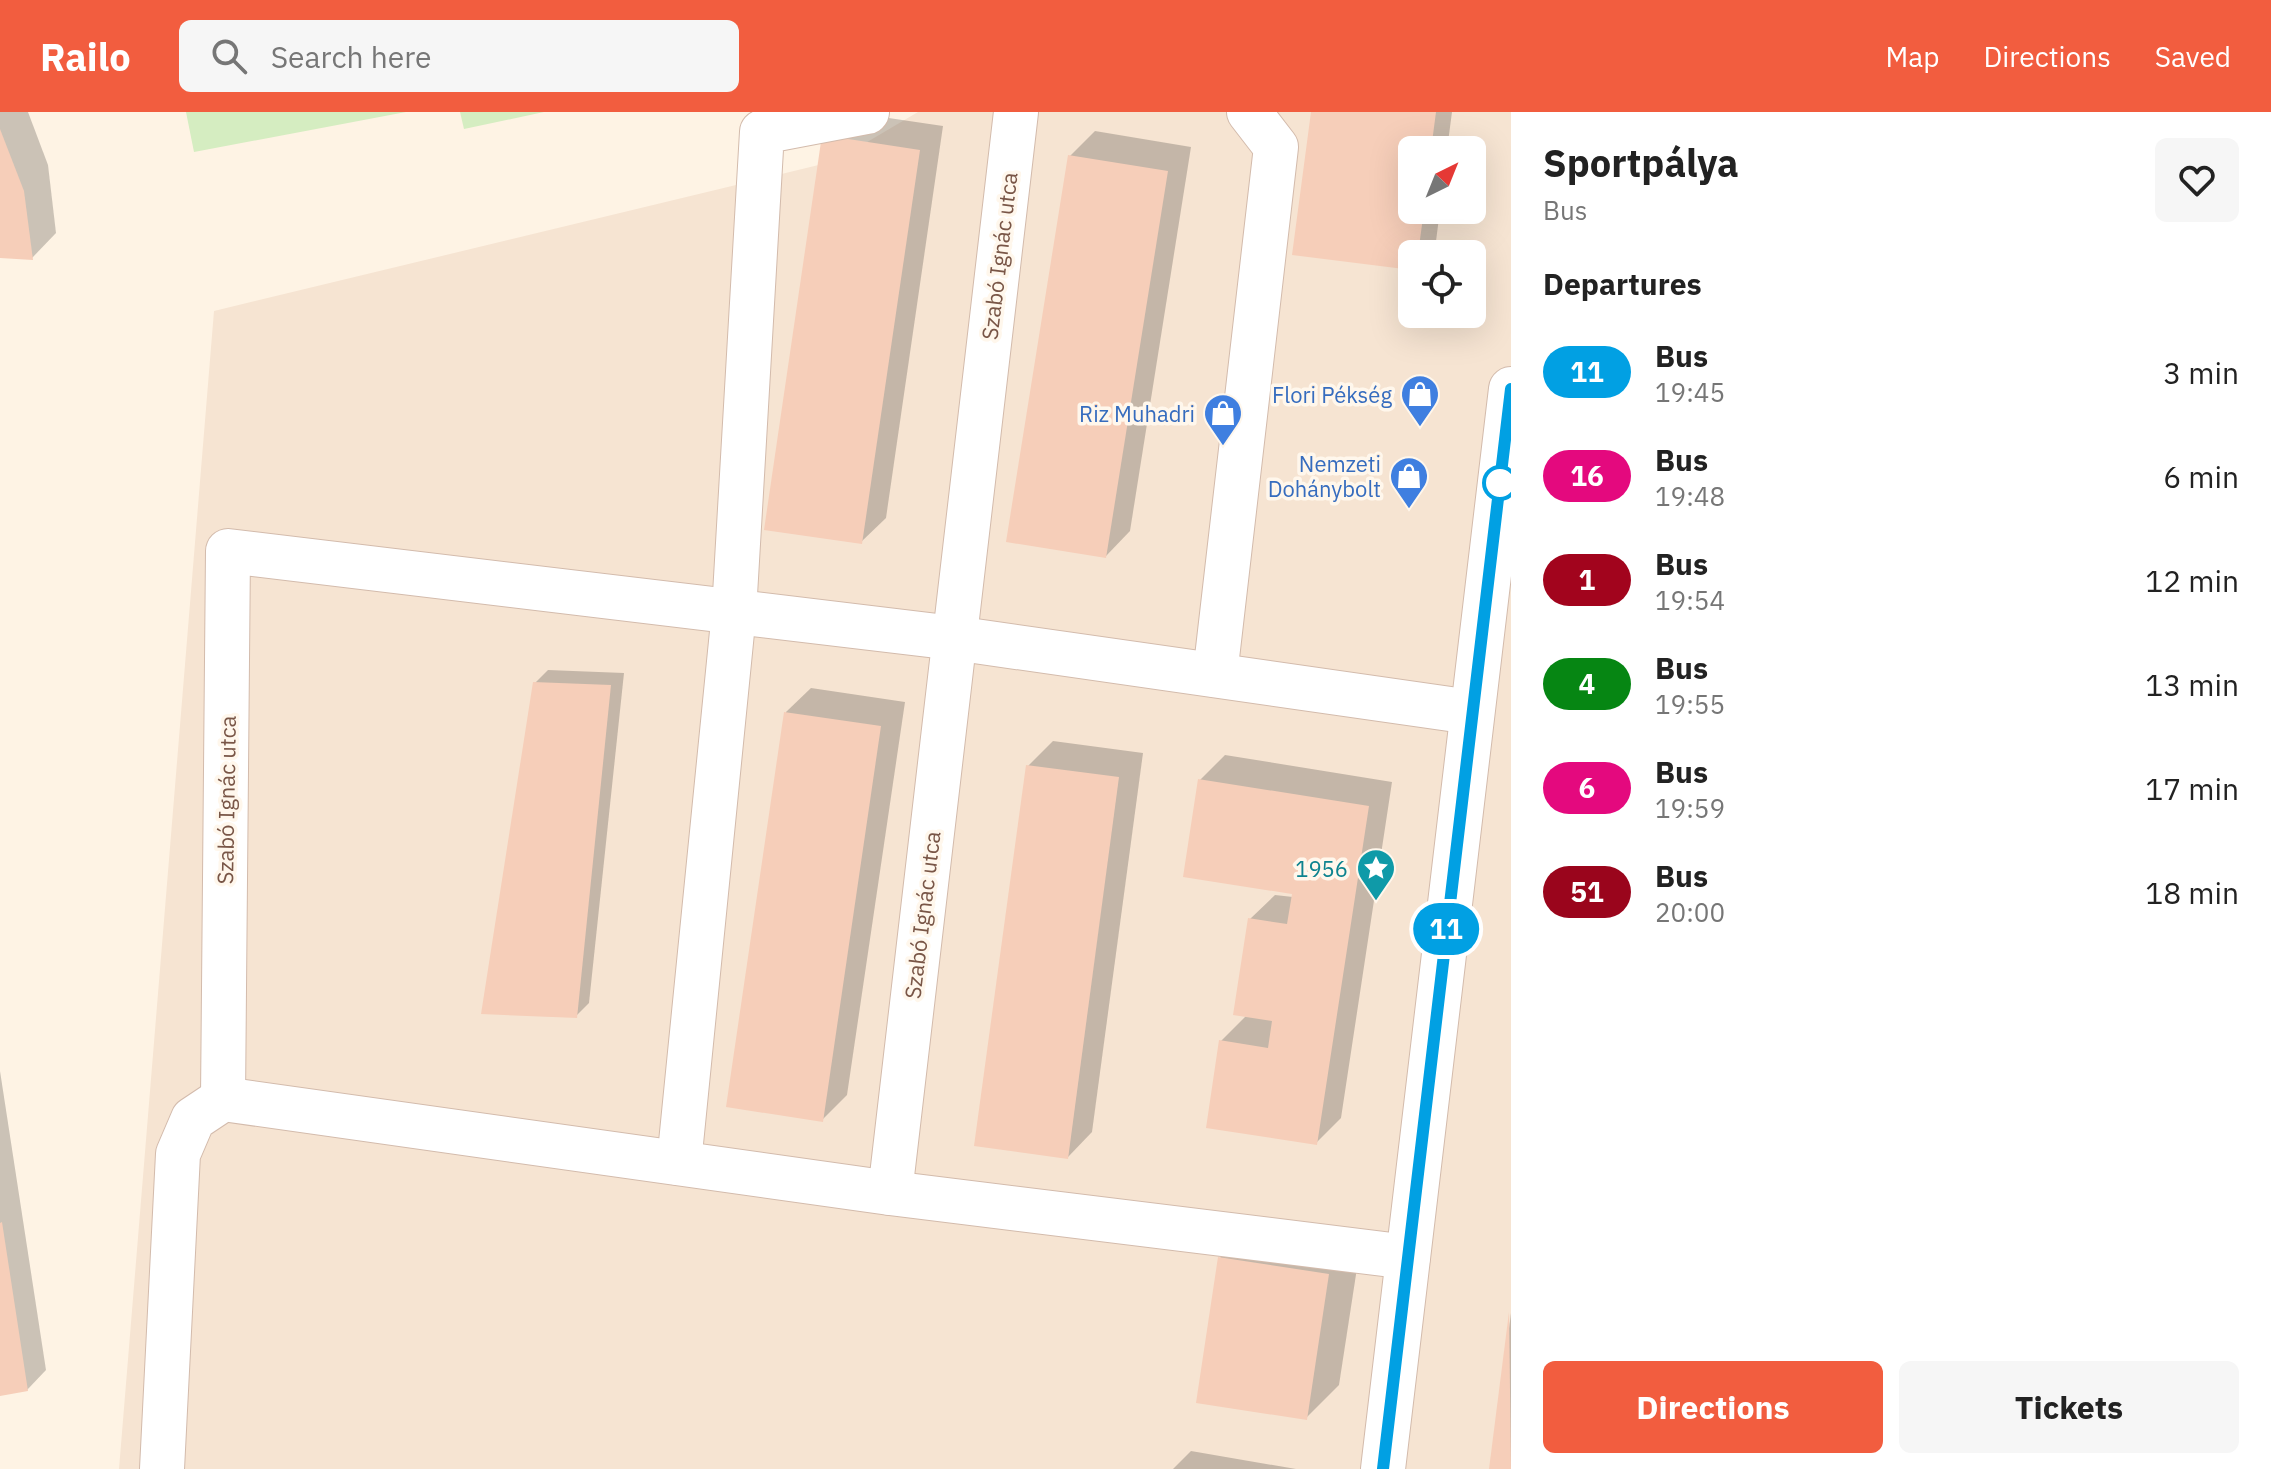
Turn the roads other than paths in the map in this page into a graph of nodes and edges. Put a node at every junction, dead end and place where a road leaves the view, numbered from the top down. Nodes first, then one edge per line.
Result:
1 (867, 112) edge
2 (1016, 112) edge
3 (1249, 112) edge
4 (1511, 389) edge
5 (734, 612) junction
6 (954, 638) junction
7 (1215, 675) junction
8 (1471, 712) junction
9 (223, 1099) junction
10 (679, 1163) junction
11 (890, 1193) junction
12 (1408, 1257) junction
13 (162, 1469) edge
14 (1383, 1469) edge

1 - 5 street
2 - 6 street, Szabó Ignác utca
3 - 7 street
4 - 8 street
5 - 6 street, Szabó Ignác utca
5 - 9 street, Szabó Ignác utca
5 - 10 street
6 - 7 street, Szabó Ignác utca
6 - 11 street, Szabó Ignác utca
7 - 8 street, Szabó Ignác utca
8 - 12 street
9 - 10 street
9 - 13 street
10 - 11 street
11 - 12 street
12 - 14 street

